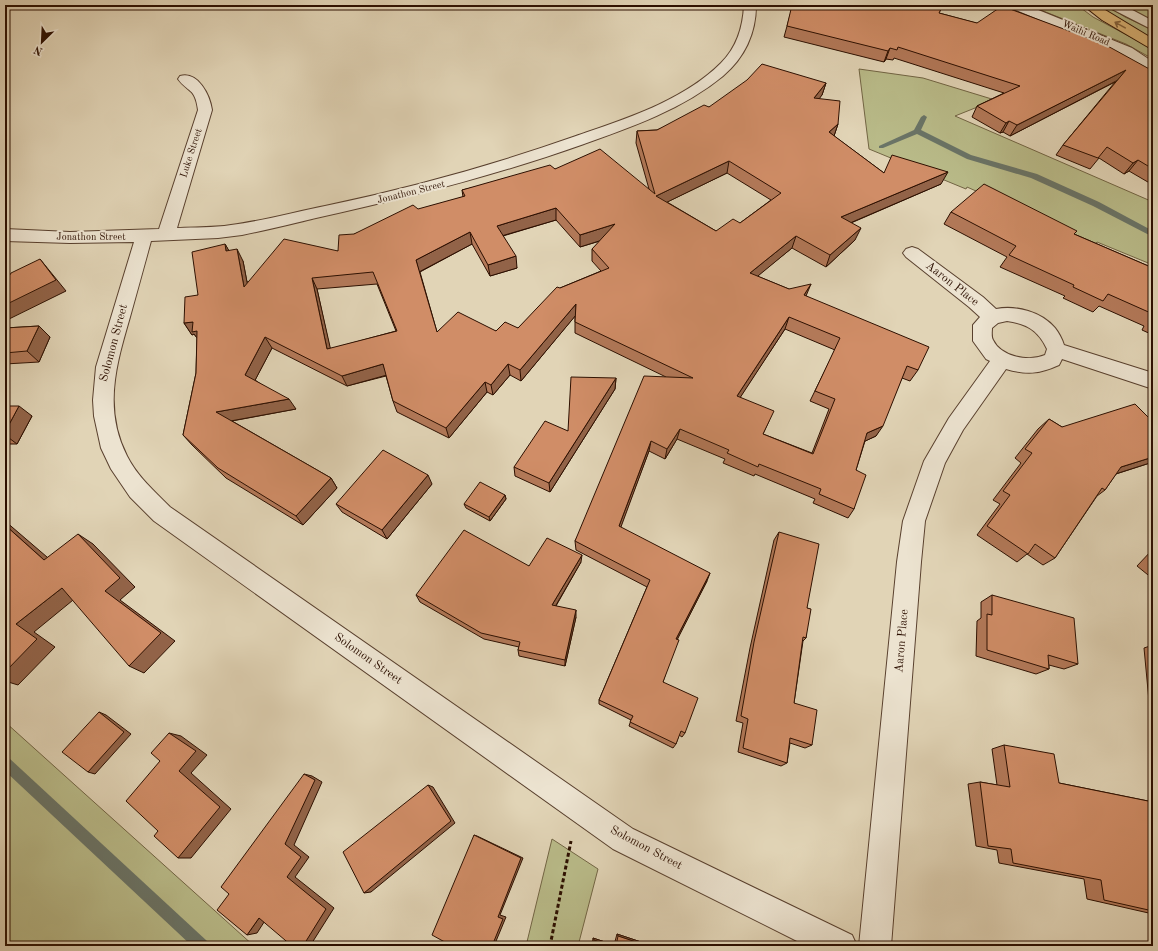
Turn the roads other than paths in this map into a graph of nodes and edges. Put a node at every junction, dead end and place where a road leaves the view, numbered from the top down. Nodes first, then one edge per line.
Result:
1 (750, 5) edge
2 (1015, 5) edge
3 (1089, 5) edge
4 (1114, 5) edge
5 (1153, 26) edge
6 (1153, 44) edge
7 (1153, 68) edge
8 (184, 79) dead end
9 (5, 236) edge
10 (155, 236) junction
11 (912, 253) dead end
12 (992, 317) junction
13 (1056, 350) junction
14 (1002, 360) junction
15 (1153, 381) edge
16 (841, 946) edge
17 (875, 946) edge

1 - 10 street, Jonathon Street
2 - 7 street, Waihi Road
6 -> 3 highway
4 - 5 street
8 - 10 street, Luke Street
9 - 10 street, Jonathon Street
10 - 16 street, Solomon Street
11 - 12 street, Aaron Place
12 - 13 street
12 - 14 street, Aaron Place
13 - 14 street, Aaron Place
13 - 15 street
14 - 17 street, Aaron Place

